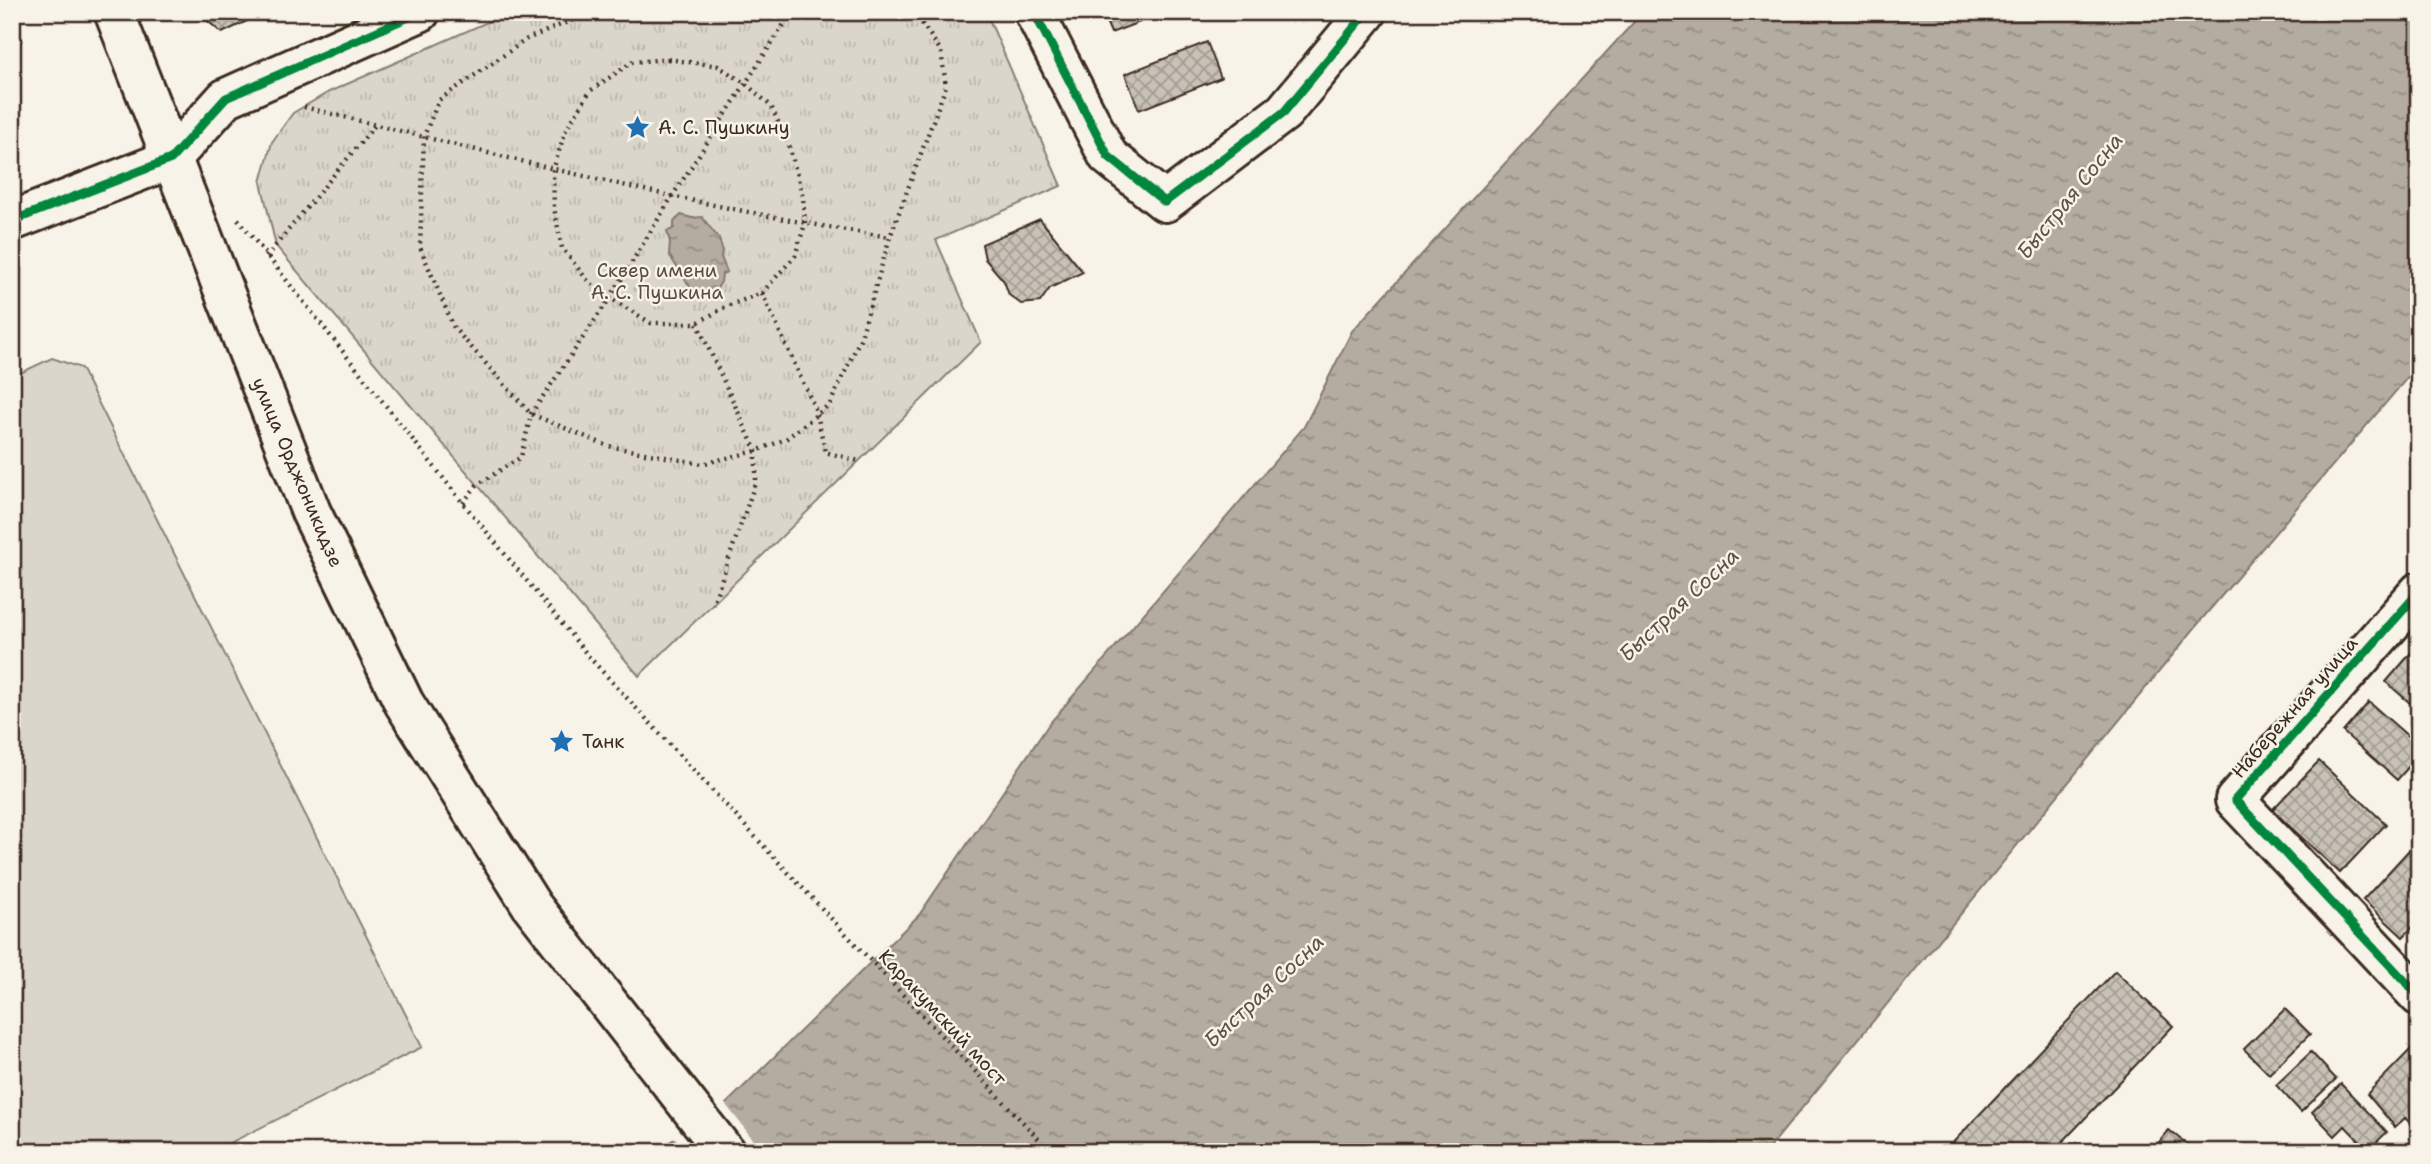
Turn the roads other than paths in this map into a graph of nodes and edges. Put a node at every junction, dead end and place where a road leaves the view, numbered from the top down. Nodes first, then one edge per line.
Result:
1 (114, 12) edge
2 (420, 12) edge
3 (1034, 12) edge
4 (1367, 12) edge
5 (171, 159) junction
6 (12, 220) edge
7 (2419, 592) edge
8 (2419, 996) edge
9 (725, 1152) edge

1 - 5 street, улица Орджоникидзе
2 - 5 street
3 - 4 street
5 - 6 street
5 - 9 street, улица Орджоникидзе
7 - 8 street, Набережная улица

